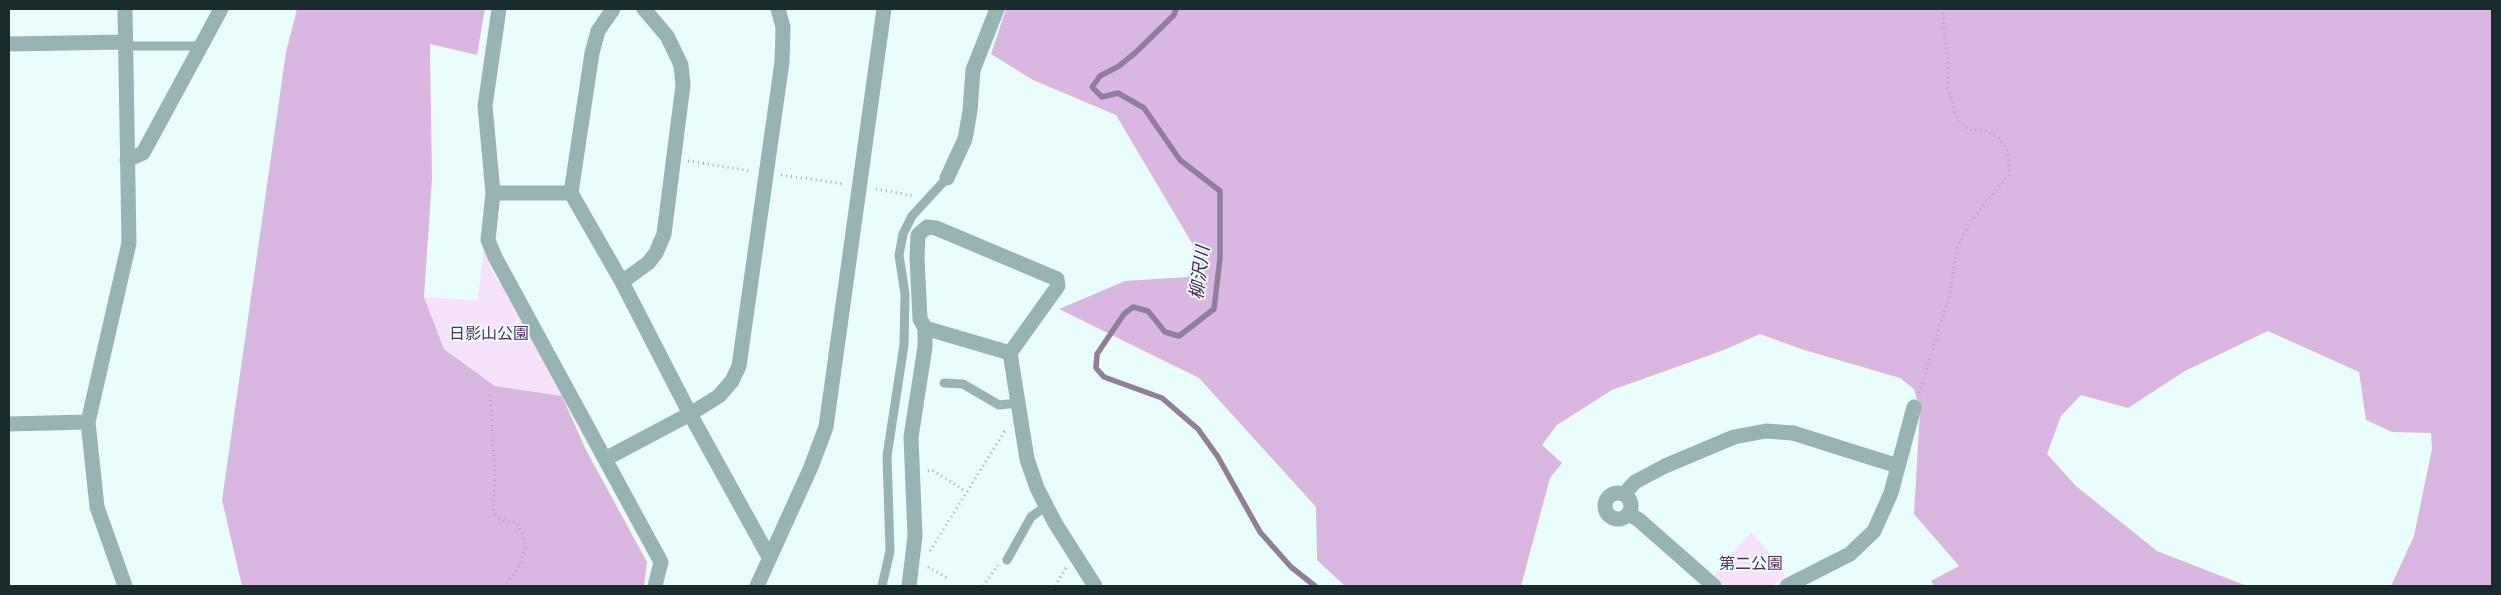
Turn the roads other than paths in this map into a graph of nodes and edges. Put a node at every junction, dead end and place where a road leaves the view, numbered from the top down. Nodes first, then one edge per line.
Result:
1 (126, 9) edge
2 (221, 9) edge
3 (499, 9) edge
4 (612, 9) edge
5 (644, 9) edge
6 (778, 9) edge
7 (884, 9) edge
8 (997, 9) edge
9 (9, 44) edge
10 (126, 44) junction
11 (201, 46) junction
12 (127, 160) junction
13 (947, 178) joint
14 (493, 192) junction
15 (571, 193) junction
16 (622, 282) junction
17 (925, 328) junction
18 (1010, 353) junction
19 (944, 383) dead end
20 (1018, 403) junction
21 (1914, 407) road end
22 (690, 414) junction
23 (88, 422) junction
24 (9, 424) edge
25 (605, 459) junction
26 (1898, 466) junction
27 (1625, 494) junction
28 (1046, 506) junction
29 (1629, 514) junction
30 (769, 557) junction
31 (1007, 560) road end
32 (125, 586) edge
33 (656, 586) edge
34 (757, 586) edge
35 (882, 586) edge
36 (909, 586) edge
37 (1095, 586) edge
38 (1714, 586) edge
39 (1787, 586) edge

1 - 10 street
2 - 11 street
3 - 14 street
4 - 15 street
5 - 16 street
6 - 22 street
7 - 30 street
8 - 13 street
9 - 10 street
10 - 11 lane
10 - 12 street
11 - 12 street
12 - 23 street
13 - 35 lane
14 - 15 street
14 - 25 street
15 - 16 street
16 - 22 street
17 - 18 street
17 - 18 street
17 - 36 street
18 - 20 street
19 - 20 lane
20 - 28 street
21 - 26 street
22 - 25 street
22 - 30 street
23 - 24 street
23 - 32 street
25 - 33 street
26 - 27 street
26 - 39 street
27 - 29 street
27 - 29 street
28 - 31 lane
28 - 37 street
29 - 38 street
30 - 34 street

